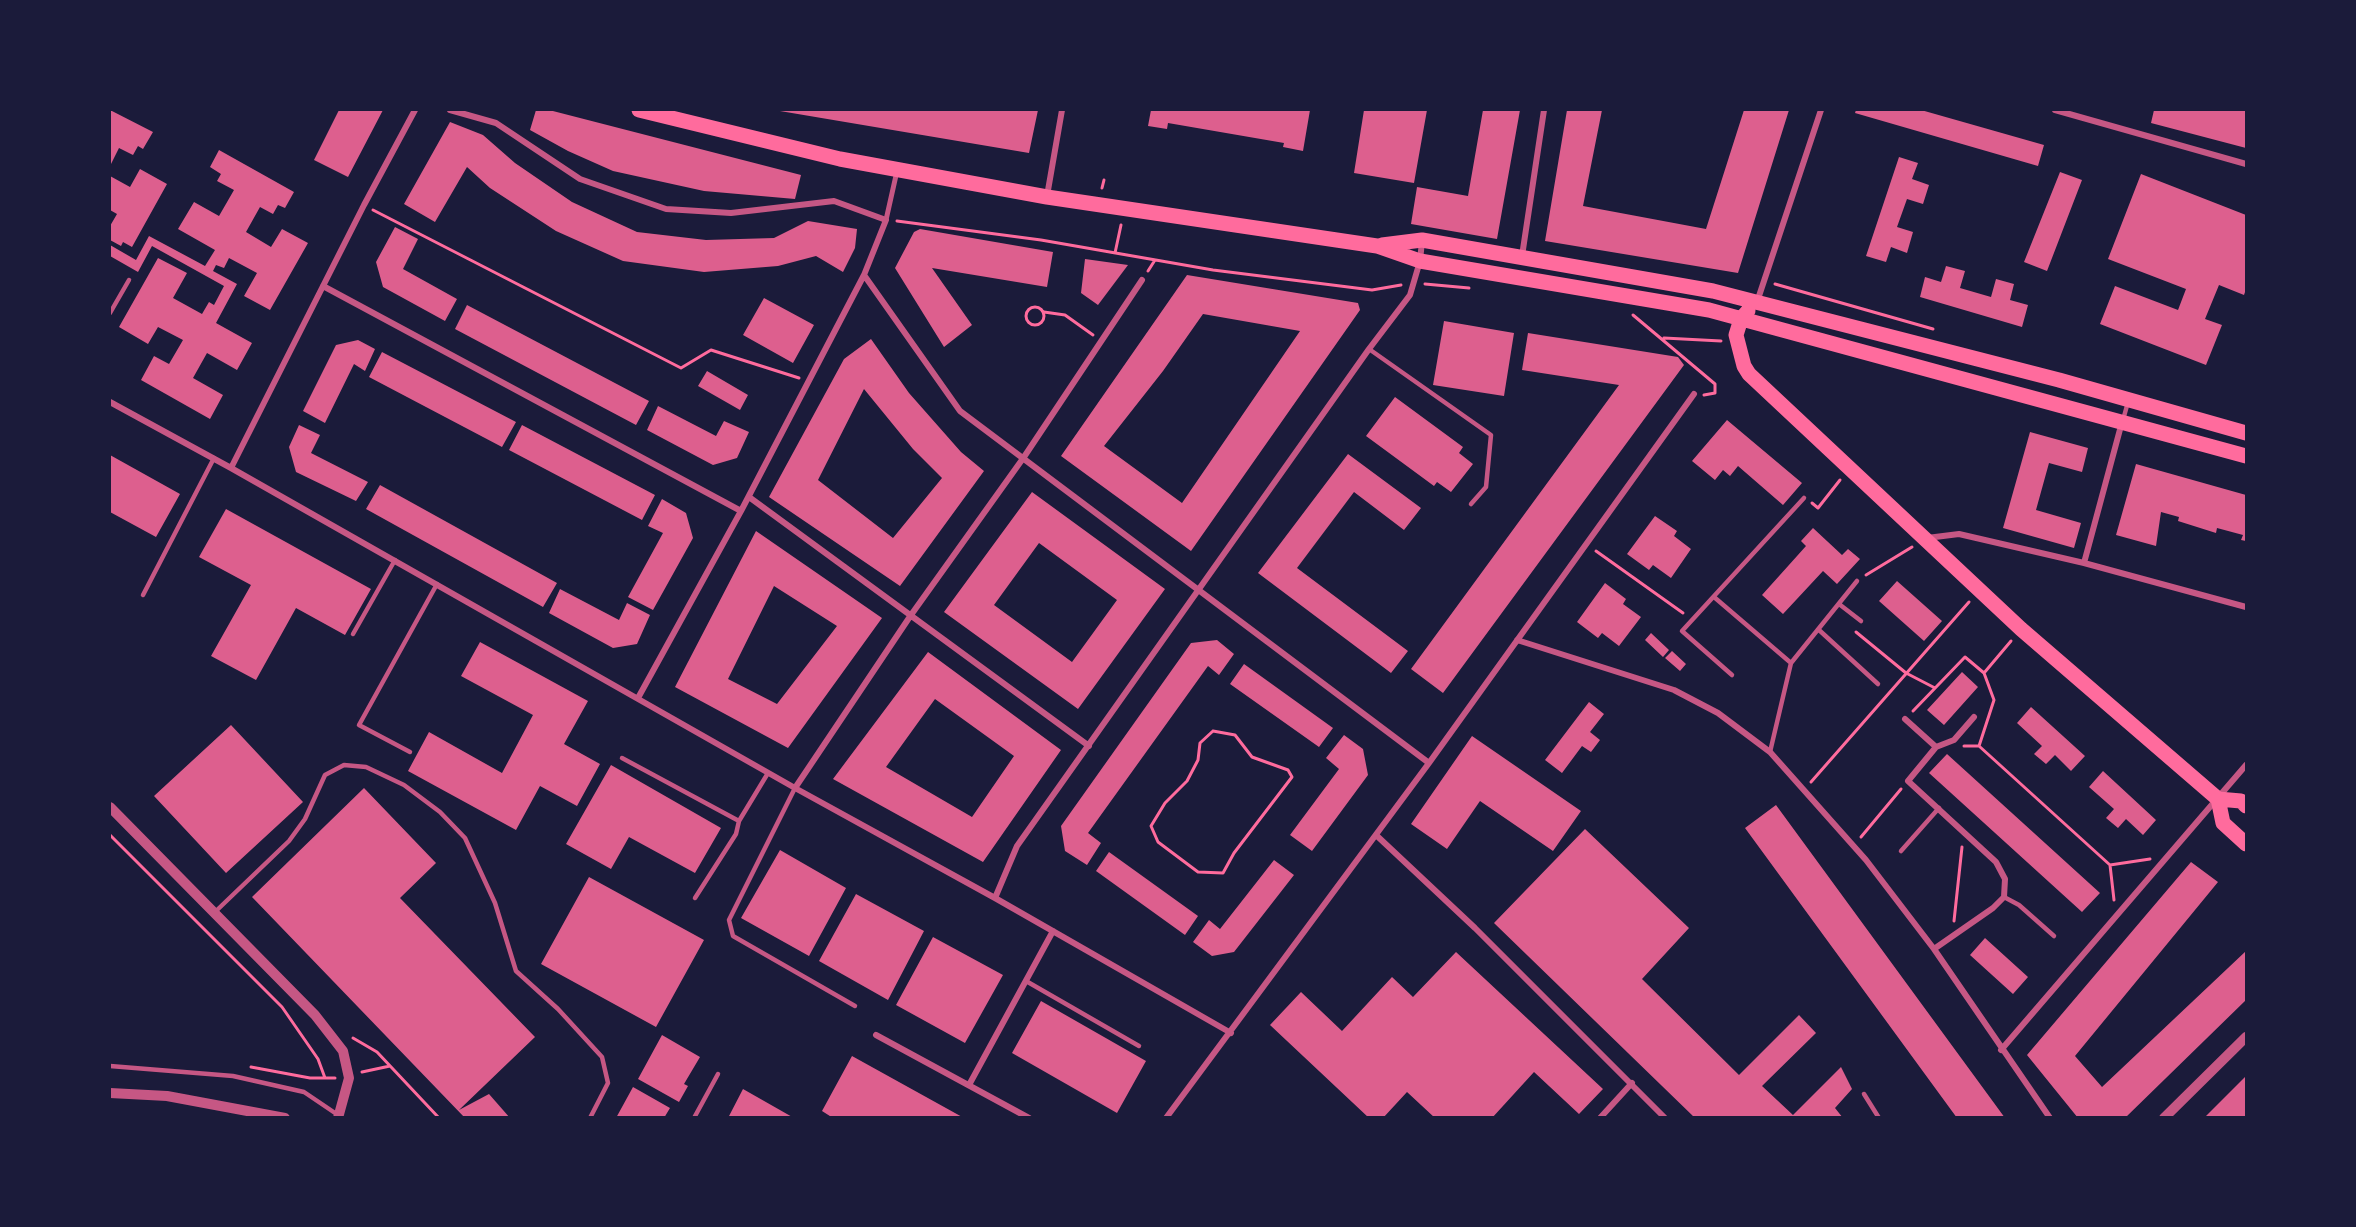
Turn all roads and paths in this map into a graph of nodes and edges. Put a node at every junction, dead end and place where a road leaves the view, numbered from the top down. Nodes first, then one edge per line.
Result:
1 (415, 110) edge
2 (450, 110) edge
3 (639, 110) edge
4 (1062, 110) edge
5 (1544, 110) edge
6 (1821, 110) edge
7 (2055, 110) edge
8 (2247, 164) edge
9 (897, 169) junction
10 (1047, 197) junction
11 (364, 205) junction
12 (1125, 208) junction
13 (886, 220) junction
14 (1422, 240) junction
15 (1377, 246) junction
16 (1115, 253) junction
17 (1522, 257) junction
18 (1420, 261) junction
19 (864, 275) junction
20 (129, 280) dead end
21 (1142, 280) dead end
22 (1415, 283) junction
23 (323, 286) junction
24 (1470, 288) dead end
25 (1757, 303) junction
26 (1044, 312) junction
27 (1627, 312) dead end
28 (110, 313) edge
29 (1741, 319) junction
30 (1662, 338) junction
31 (1102, 341) junction
32 (1736, 342) junction
33 (1369, 349) junction
34 (809, 381) junction
35 (1694, 394) joint
36 (2128, 400) junction
37 (110, 402) edge
38 (2122, 422) junction
39 (2247, 433) edge
40 (2247, 456) edge
41 (1024, 457) junction
42 (214, 458) junction
43 (231, 468) junction
44 (1849, 469) junction
45 (749, 497) junction
46 (1804, 498) joint
47 (1471, 504) dead end
48 (741, 511) junction
49 (1926, 538) junction
50 (1586, 544) junction
51 (395, 560) junction
52 (2084, 563) junction
53 (1857, 581) joint
54 (437, 584) junction
55 (1198, 589) junction
56 (1980, 591) junction
57 (143, 595) dead end
58 (1714, 597) junction
59 (1839, 604) junction
60 (2247, 607) edge
61 (1832, 613) junction
62 (910, 615) junction
63 (1692, 619) junction
64 (1861, 621) dead end
65 (2021, 629) junction
66 (1819, 630) junction
67 (353, 634) dead end
68 (1517, 640) junction
69 (1791, 663) junction
70 (1905, 673) junction
71 (1984, 673) junction
72 (1732, 675) dead end
73 (1878, 684) dead end
74 (1935, 688) junction
75 (638, 698) junction
76 (1974, 717) dead end
77 (1905, 719) joint
78 (1089, 746) junction
79 (1979, 746) junction
80 (1936, 747) junction
81 (410, 752) dead end
82 (1770, 752) junction
83 (622, 758) dead end
84 (1429, 763) junction
85 (2247, 765) edge
86 (768, 772) junction
87 (1292, 777) joint
88 (1908, 781) junction
89 (795, 788) junction
90 (1804, 790) junction
91 (2218, 799) junction
92 (2247, 806) edge
93 (110, 807) edge
94 (1939, 808) junction
95 (739, 821) junction
96 (1964, 830) junction
97 (110, 835) edge
98 (1376, 835) junction
99 (2247, 844) edge
100 (1854, 845) junction
101 (1901, 851) dead end
102 (2169, 856) junction
103 (2110, 865) junction
104 (2004, 897) junction
105 (695, 898) dead end
106 (995, 898) junction
107 (215, 912) junction
108 (2116, 916) junction
109 (1053, 931) junction
110 (2054, 936) dead end
111 (1952, 938) junction
112 (1934, 949) junction
113 (1026, 981) junction
114 (855, 1006) dead end
115 (1231, 1033) junction
116 (346, 1034) dead end
117 (876, 1035) dead end
118 (2247, 1037) edge
119 (1139, 1046) dead end
120 (2001, 1050) junction
121 (110, 1066) edge
122 (390, 1066) junction
123 (718, 1074) dead end
124 (325, 1078) junction
125 (349, 1078) junction
126 (248, 1080) junction
127 (1632, 1083) junction
128 (969, 1085) junction
129 (110, 1093) edge
130 (1864, 1094) dead end
131 (338, 1116) edge
132 (1170, 1116) edge
133 (285, 1118) edge
134 (439, 1118) edge
135 (590, 1118) edge
136 (694, 1118) edge
137 (1029, 1118) edge
138 (1600, 1118) edge
139 (1665, 1118) edge
140 (1879, 1118) edge
141 (2050, 1118) edge
142 (2164, 1118) edge

1 - 11 street
2 - 13 street
3 - 9 main road
4 - 10 street
5 - 17 street
6 - 25 street
7 - 8 street
9 - 10 main road
9 - 13 street
10 - 12 main road
11 - 23 street
11 - 34 path
12 - 15 main road
12 - 16 path
13 - 16 path
13 - 19 street
14 - 15 main road
14 - 17 main road
14 - 18 street
15 - 18 main road
16 - 22 path
17 - 25 main road
18 - 22 street
18 - 29 main road
19 - 34 street
19 - 41 street
20 - 28 lane
21 - 31 street
22 - 24 path
22 - 33 street
23 - 43 street
23 - 48 street
25 - 29 main road
25 - 36 main road
26 - 26 path
26 - 31 path
27 - 30 path
29 - 32 main road
29 - 38 main road
30 - 32 path
30 - 35 path
31 - 41 street
32 - 44 main road
33 - 47 lane
33 - 55 street
34 - 45 street
35 - 50 street
36 - 38 lane
36 - 39 main road
37 - 42 street
38 - 40 main road
38 - 52 street
41 - 55 street
41 - 62 street
42 - 43 street
42 - 57 lane
43 - 51 street
44 - 46 path
44 - 49 main road
45 - 48 street
45 - 62 street
46 - 58 lane
48 - 75 street
49 - 52 street
49 - 53 path
49 - 56 main road
50 - 63 path
50 - 68 street
51 - 54 street
51 - 67 lane
52 - 60 street
53 - 59 lane
54 - 75 street
54 - 81 lane
55 - 78 street
55 - 84 street
56 - 65 main road
56 - 70 path
58 - 63 lane
58 - 69 lane
59 - 61 lane
59 - 64 lane
61 - 66 lane
61 - 70 path
62 - 78 street
62 - 89 street
63 - 72 lane
65 - 71 path
65 - 91 main road
66 - 69 lane
66 - 73 lane
68 - 82 street
68 - 84 street
69 - 82 lane
70 - 74 path
70 - 90 path
71 - 74 path
71 - 79 path
74 - 77 path
75 - 86 street
76 - 80 street
77 - 80 street
78 - 106 street
79 - 80 path
79 - 103 path
80 - 88 street
82 - 90 street
83 - 95 lane
84 - 98 street
85 - 91 street
86 - 89 street
86 - 95 lane
87 - 87 path
88 - 94 street
88 - 100 path
89 - 106 street
89 - 114 lane
90 - 100 street
91 - 92 main road
91 - 99 main road
91 - 102 street
93 - 107 street
94 - 96 street
94 - 101 lane
95 - 105 lane
96 - 104 street
96 - 111 path
97 - 124 path
98 - 115 street
98 - 127 street
100 - 112 street
102 - 103 path
102 - 108 street
103 - 108 path
104 - 110 lane
104 - 111 street
106 - 109 street
107 - 125 street
107 - 135 lane
108 - 120 street
109 - 113 street
109 - 115 street
111 - 112 street
112 - 120 street
113 - 119 lane
113 - 128 street
115 - 132 street
116 - 122 path
117 - 128 street
118 - 142 street
120 - 141 street
121 - 126 lane
122 - 125 path
122 - 134 path
123 - 136 lane
124 - 125 path
124 - 126 path
125 - 131 street
126 - 131 lane
127 - 138 street
127 - 139 street
128 - 137 street
129 - 133 street
130 - 140 lane

